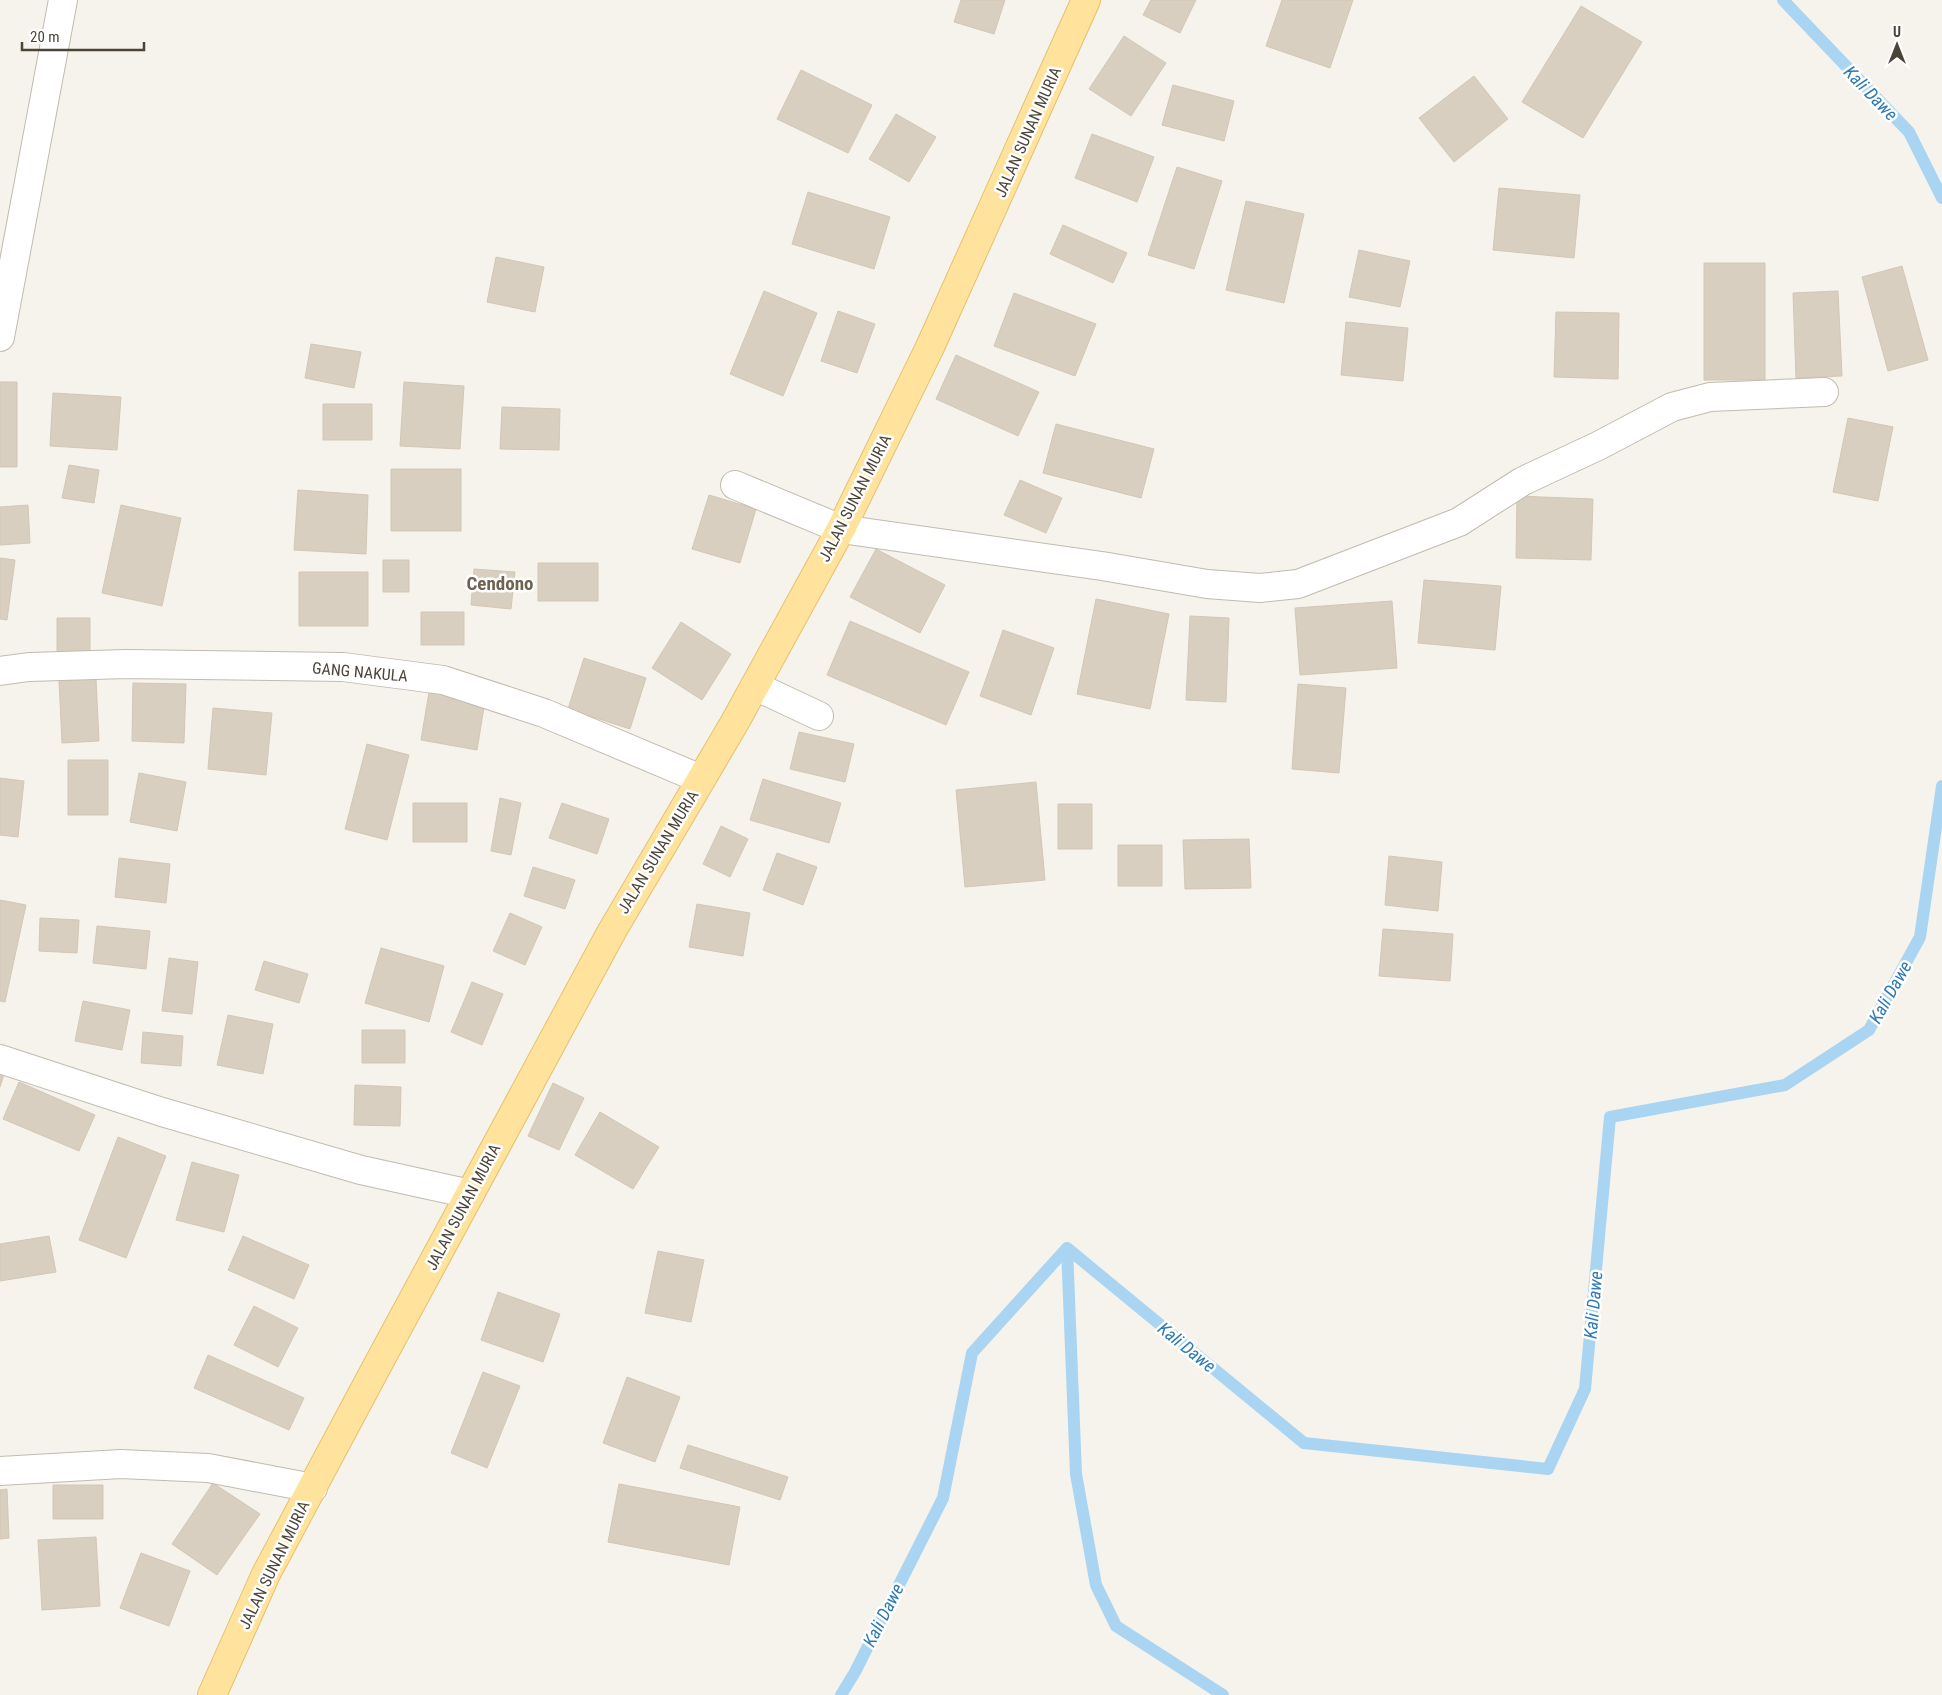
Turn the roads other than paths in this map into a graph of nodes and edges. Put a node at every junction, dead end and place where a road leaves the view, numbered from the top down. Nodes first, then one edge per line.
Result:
1 (63, 0) edge
2 (1086, 0) edge
3 (0, 337) edge
4 (1824, 392) dead end
5 (735, 485) dead end
6 (841, 529) junction
7 (0, 671) edge
8 (755, 686) junction
9 (819, 716) dead end
10 (702, 779) junction
11 (0, 1059) edge
12 (470, 1194) junction
13 (0, 1472) edge
14 (313, 1488) junction
15 (212, 1695) edge

1 - 3 street
2 - 6 main road, JALAN SUNAN MURIA
4 - 6 street
5 - 6 street
6 - 8 main road, JALAN SUNAN MURIA
7 - 10 street, GANG NAKULA
8 - 9 street
8 - 10 main road, JALAN SUNAN MURIA
10 - 12 main road, JALAN SUNAN MURIA
11 - 12 street
12 - 14 main road, JALAN SUNAN MURIA
13 - 14 street
14 - 15 main road, JALAN SUNAN MURIA

